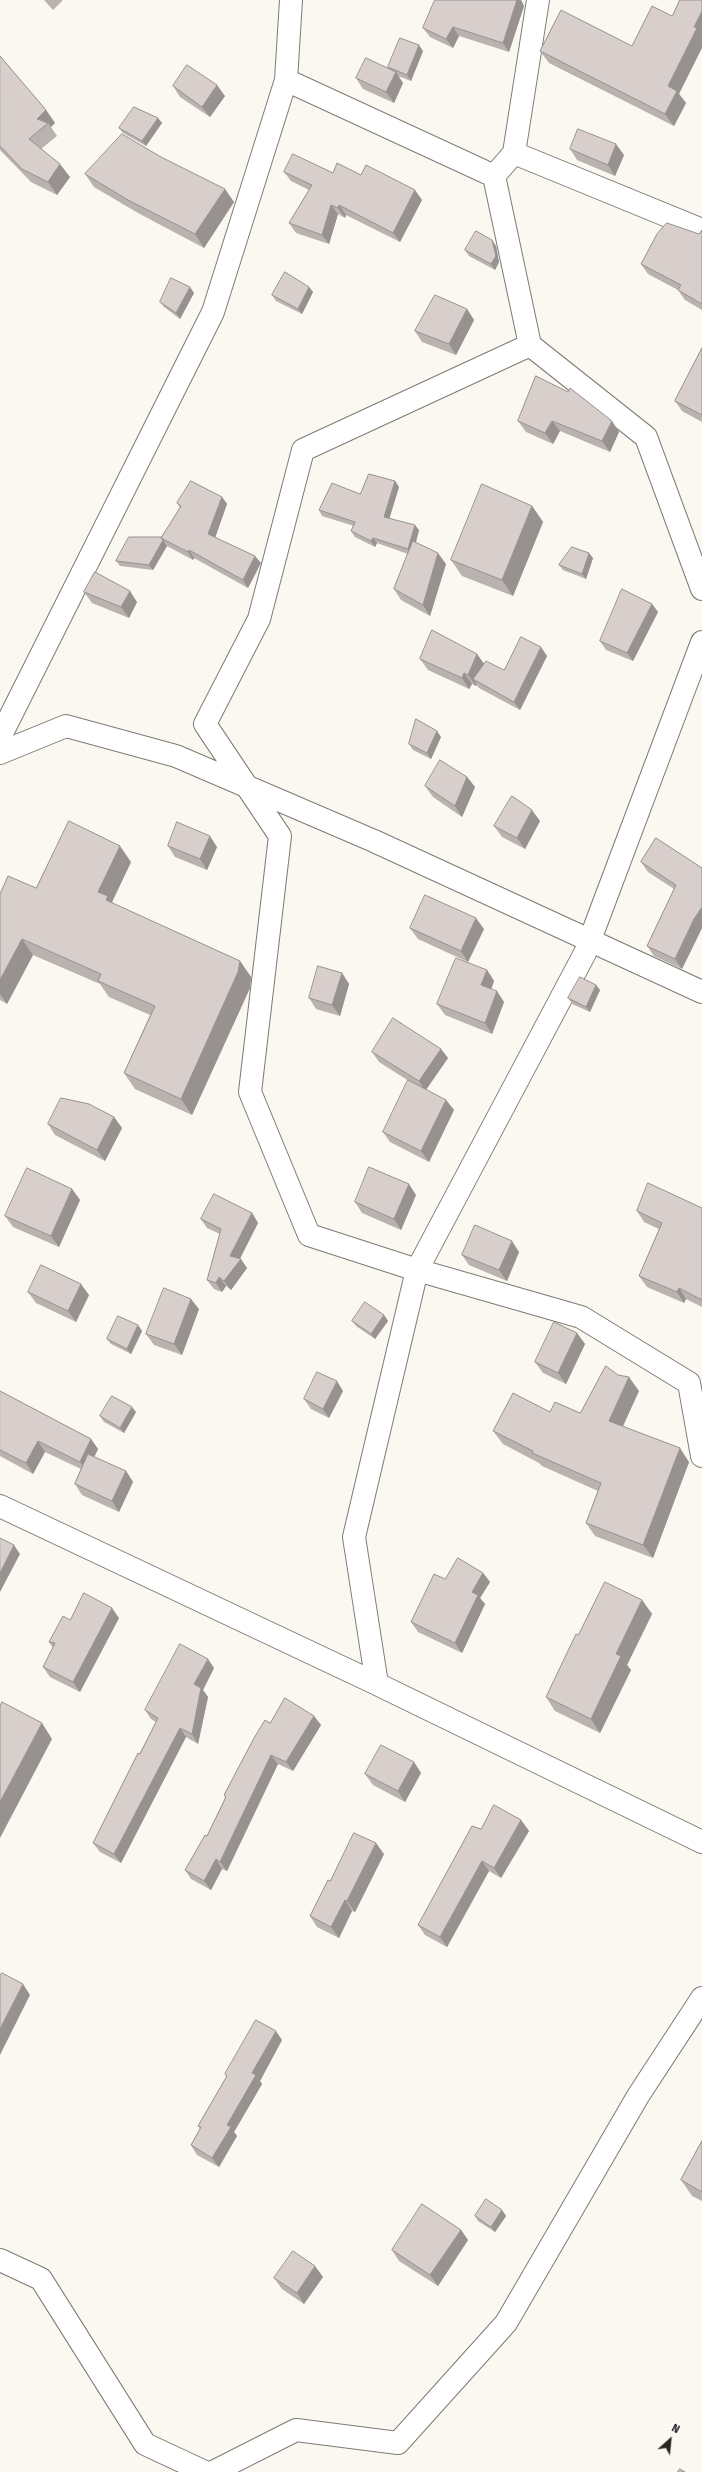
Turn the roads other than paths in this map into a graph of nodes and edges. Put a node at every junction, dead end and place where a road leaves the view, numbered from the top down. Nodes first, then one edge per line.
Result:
1 (291, 0) edge
2 (538, 0) edge
3 (286, 80) junction
4 (514, 153) junction
5 (494, 176) junction
6 (702, 230) edge
7 (530, 345) junction
8 (702, 589) edge
9 (702, 642) edge
10 (0, 737) edge
11 (0, 753) edge
12 (246, 786) junction
13 (590, 940) junction
14 (702, 992) edge
15 (417, 1270) junction
16 (702, 1456) edge
17 (0, 1506) edge
18 (377, 1684) junction
19 (702, 1842) edge
20 (702, 1998) edge
21 (0, 2260) edge
22 (205, 2472) edge
23 (213, 2472) edge

1 - 3 street
2 - 4 street
3 - 5 street
3 - 10 street
4 - 5 street
4 - 6 street
5 - 7 street
7 - 8 street
7 - 12 street
9 - 13 street
11 - 12 street
12 - 13 street
12 - 15 street
13 - 14 street
13 - 15 street
15 - 16 street
15 - 18 street
17 - 18 street
18 - 19 street
20 - 23 street
21 - 22 street

